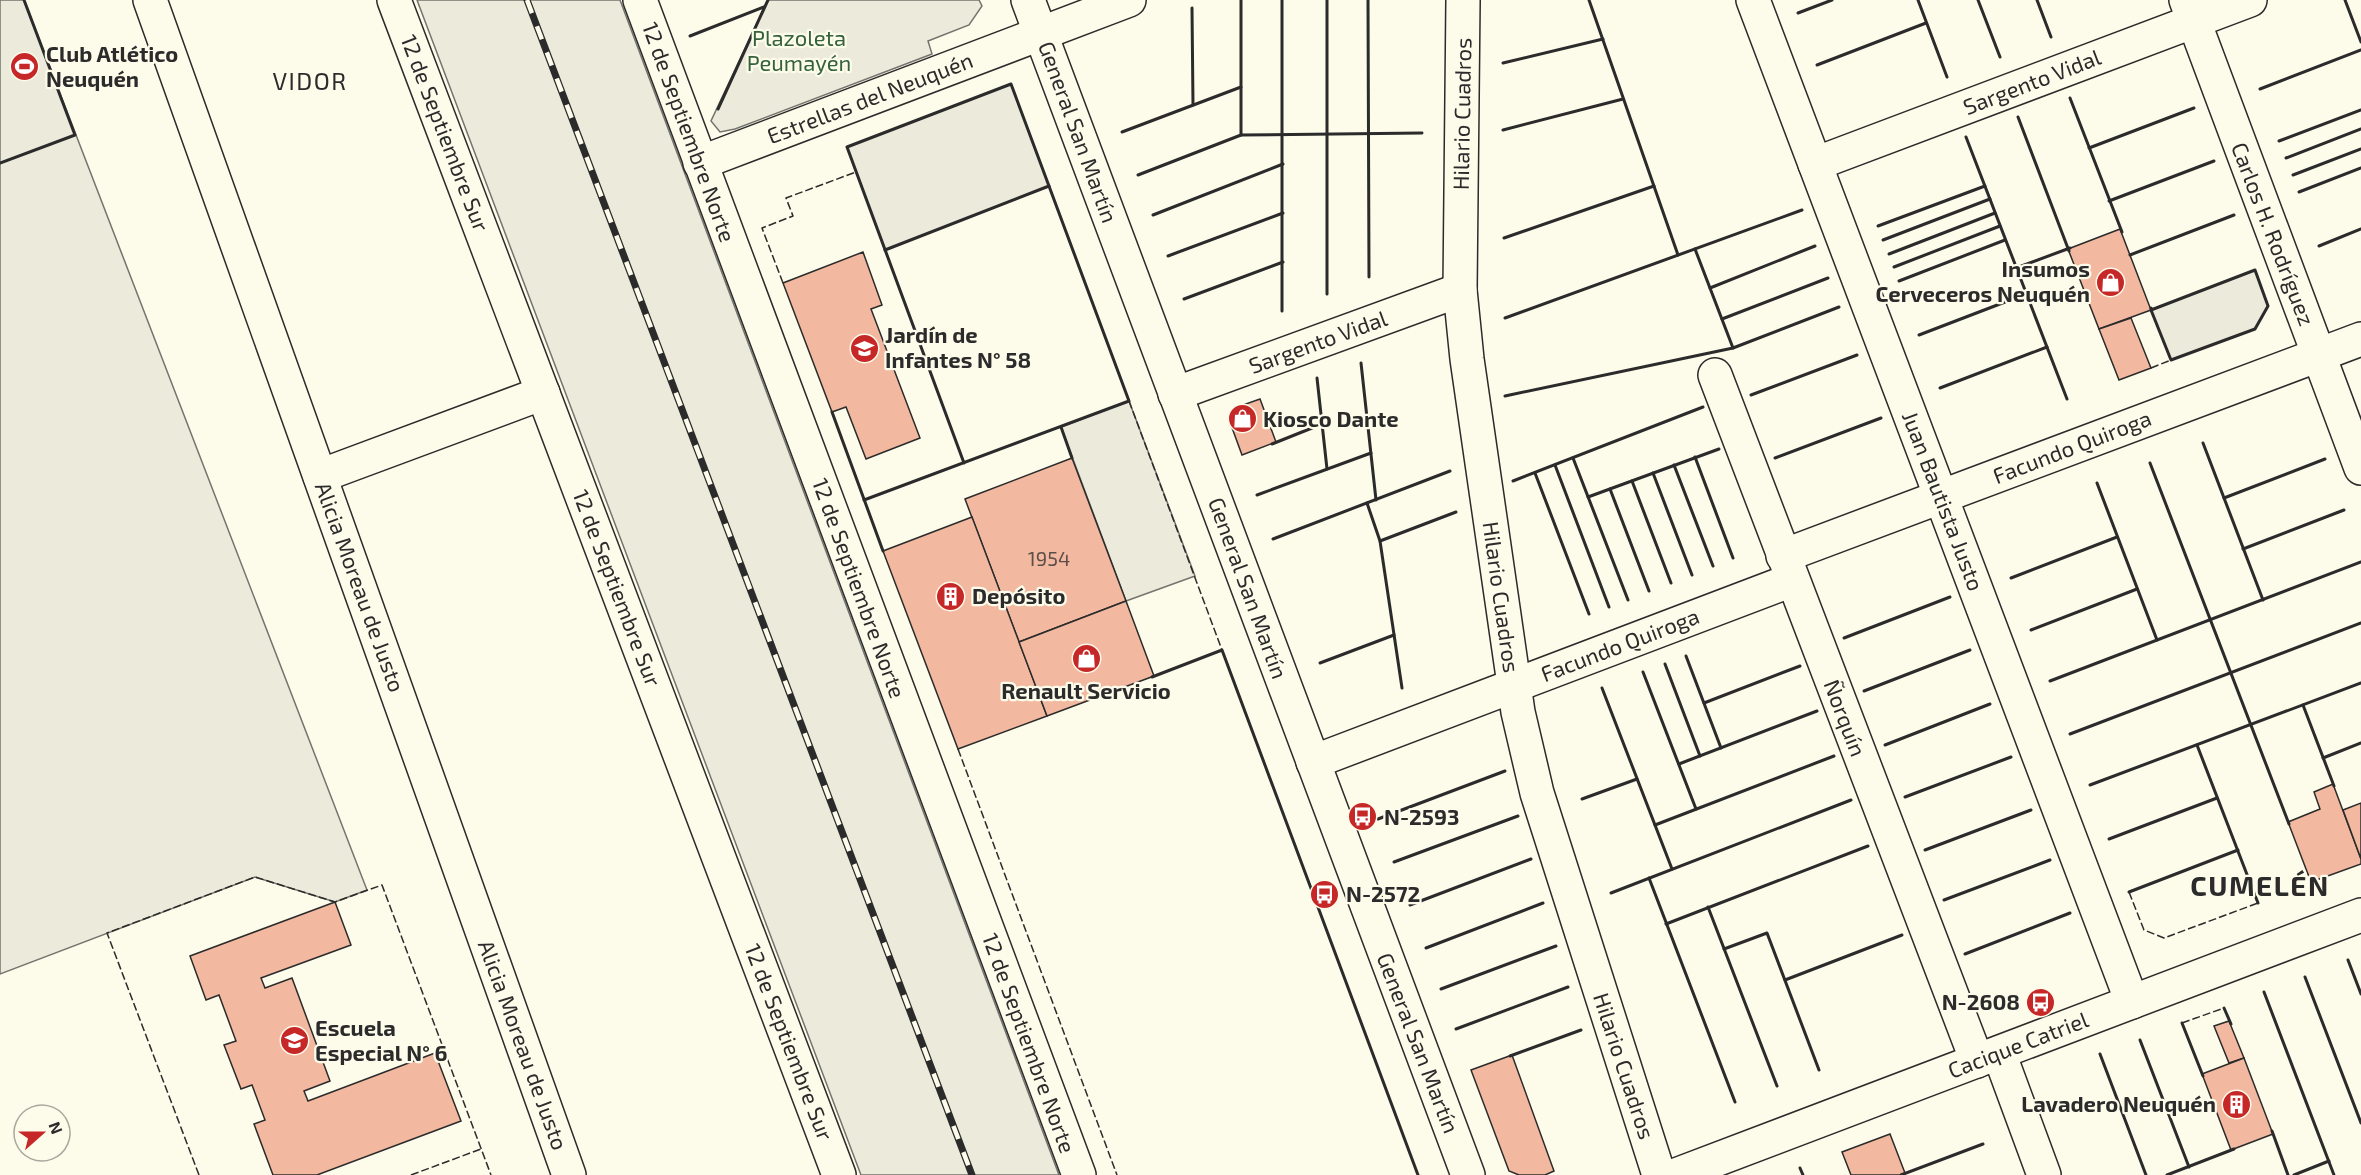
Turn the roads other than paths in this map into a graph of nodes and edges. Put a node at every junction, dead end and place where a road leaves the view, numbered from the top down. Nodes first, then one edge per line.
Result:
1 (150, 0) edge
2 (394, 0) edge
3 (640, 0) edge
4 (1028, 0) edge
5 (1129, 0) edge
6 (1463, 0) edge
7 (1754, 0) edge
8 (2250, 0) edge
9 (2190, 11) edge
10 (1041, 34) junction
11 (700, 163) junction
12 (1815, 164) junction
13 (1460, 290) junction
14 (2361, 339) edge
15 (2319, 355) junction
16 (1714, 375) dead end
17 (543, 393) junction
18 (1175, 394) junction
19 (2361, 468) edge
20 (320, 476) junction
21 (1941, 496) junction
22 (1788, 568) junction
23 (1514, 686) junction
24 (1313, 762) junction
25 (2361, 915) edge
26 (2132, 1002) junction
27 (1988, 1057) junction
28 (569, 1175) edge
29 (839, 1175) edge
30 (1078, 1175) edge
31 (1468, 1175) edge
32 (1659, 1175) edge
33 (1676, 1175) edge
34 (2044, 1175) edge

1 - 20 street, Alicia Moreau de Justo
2 - 17 street, 12 de Septiembre Sur
3 - 11 street, 12 de Septiembre Norte
4 - 10 street, General San Martín
5 - 10 street, Estrellas del Neuquén
6 - 13 street, Hilario Cuadros
7 - 12 street, Juan Bautista Justo
8 - 9 street, Sargento Vidal
9 - 12 street, Sargento Vidal
9 - 15 street, Carlos H. Rodríguez
10 - 11 street, Estrellas del Neuquén
10 - 18 street, General San Martín
11 - 30 street, 12 de Septiembre Norte
12 - 21 street, Juan Bautista Justo
13 - 18 street, Sargento Vidal
13 - 23 street, Hilario Cuadros
14 - 15 street, Facundo Quiroga
15 - 19 street, Carlos H. Rodríguez
15 - 21 street, Facundo Quiroga
16 - 22 street, Ñorquín
17 - 20 street
17 - 29 street, 12 de Septiembre Sur
18 - 24 street, General San Martín
20 - 28 street, Alicia Moreau de Justo
21 - 22 street, Facundo Quiroga
21 - 26 street, Juan Bautista Justo
22 - 23 street, Facundo Quiroga
22 - 27 street, Ñorquín
23 - 24 street, Facundo Quiroga
23 - 32 street, Hilario Cuadros
24 - 31 street, General San Martín
25 - 26 street, Cacique Catriel
26 - 27 street, Cacique Catriel
27 - 33 street, Cacique Catriel
27 - 34 street

